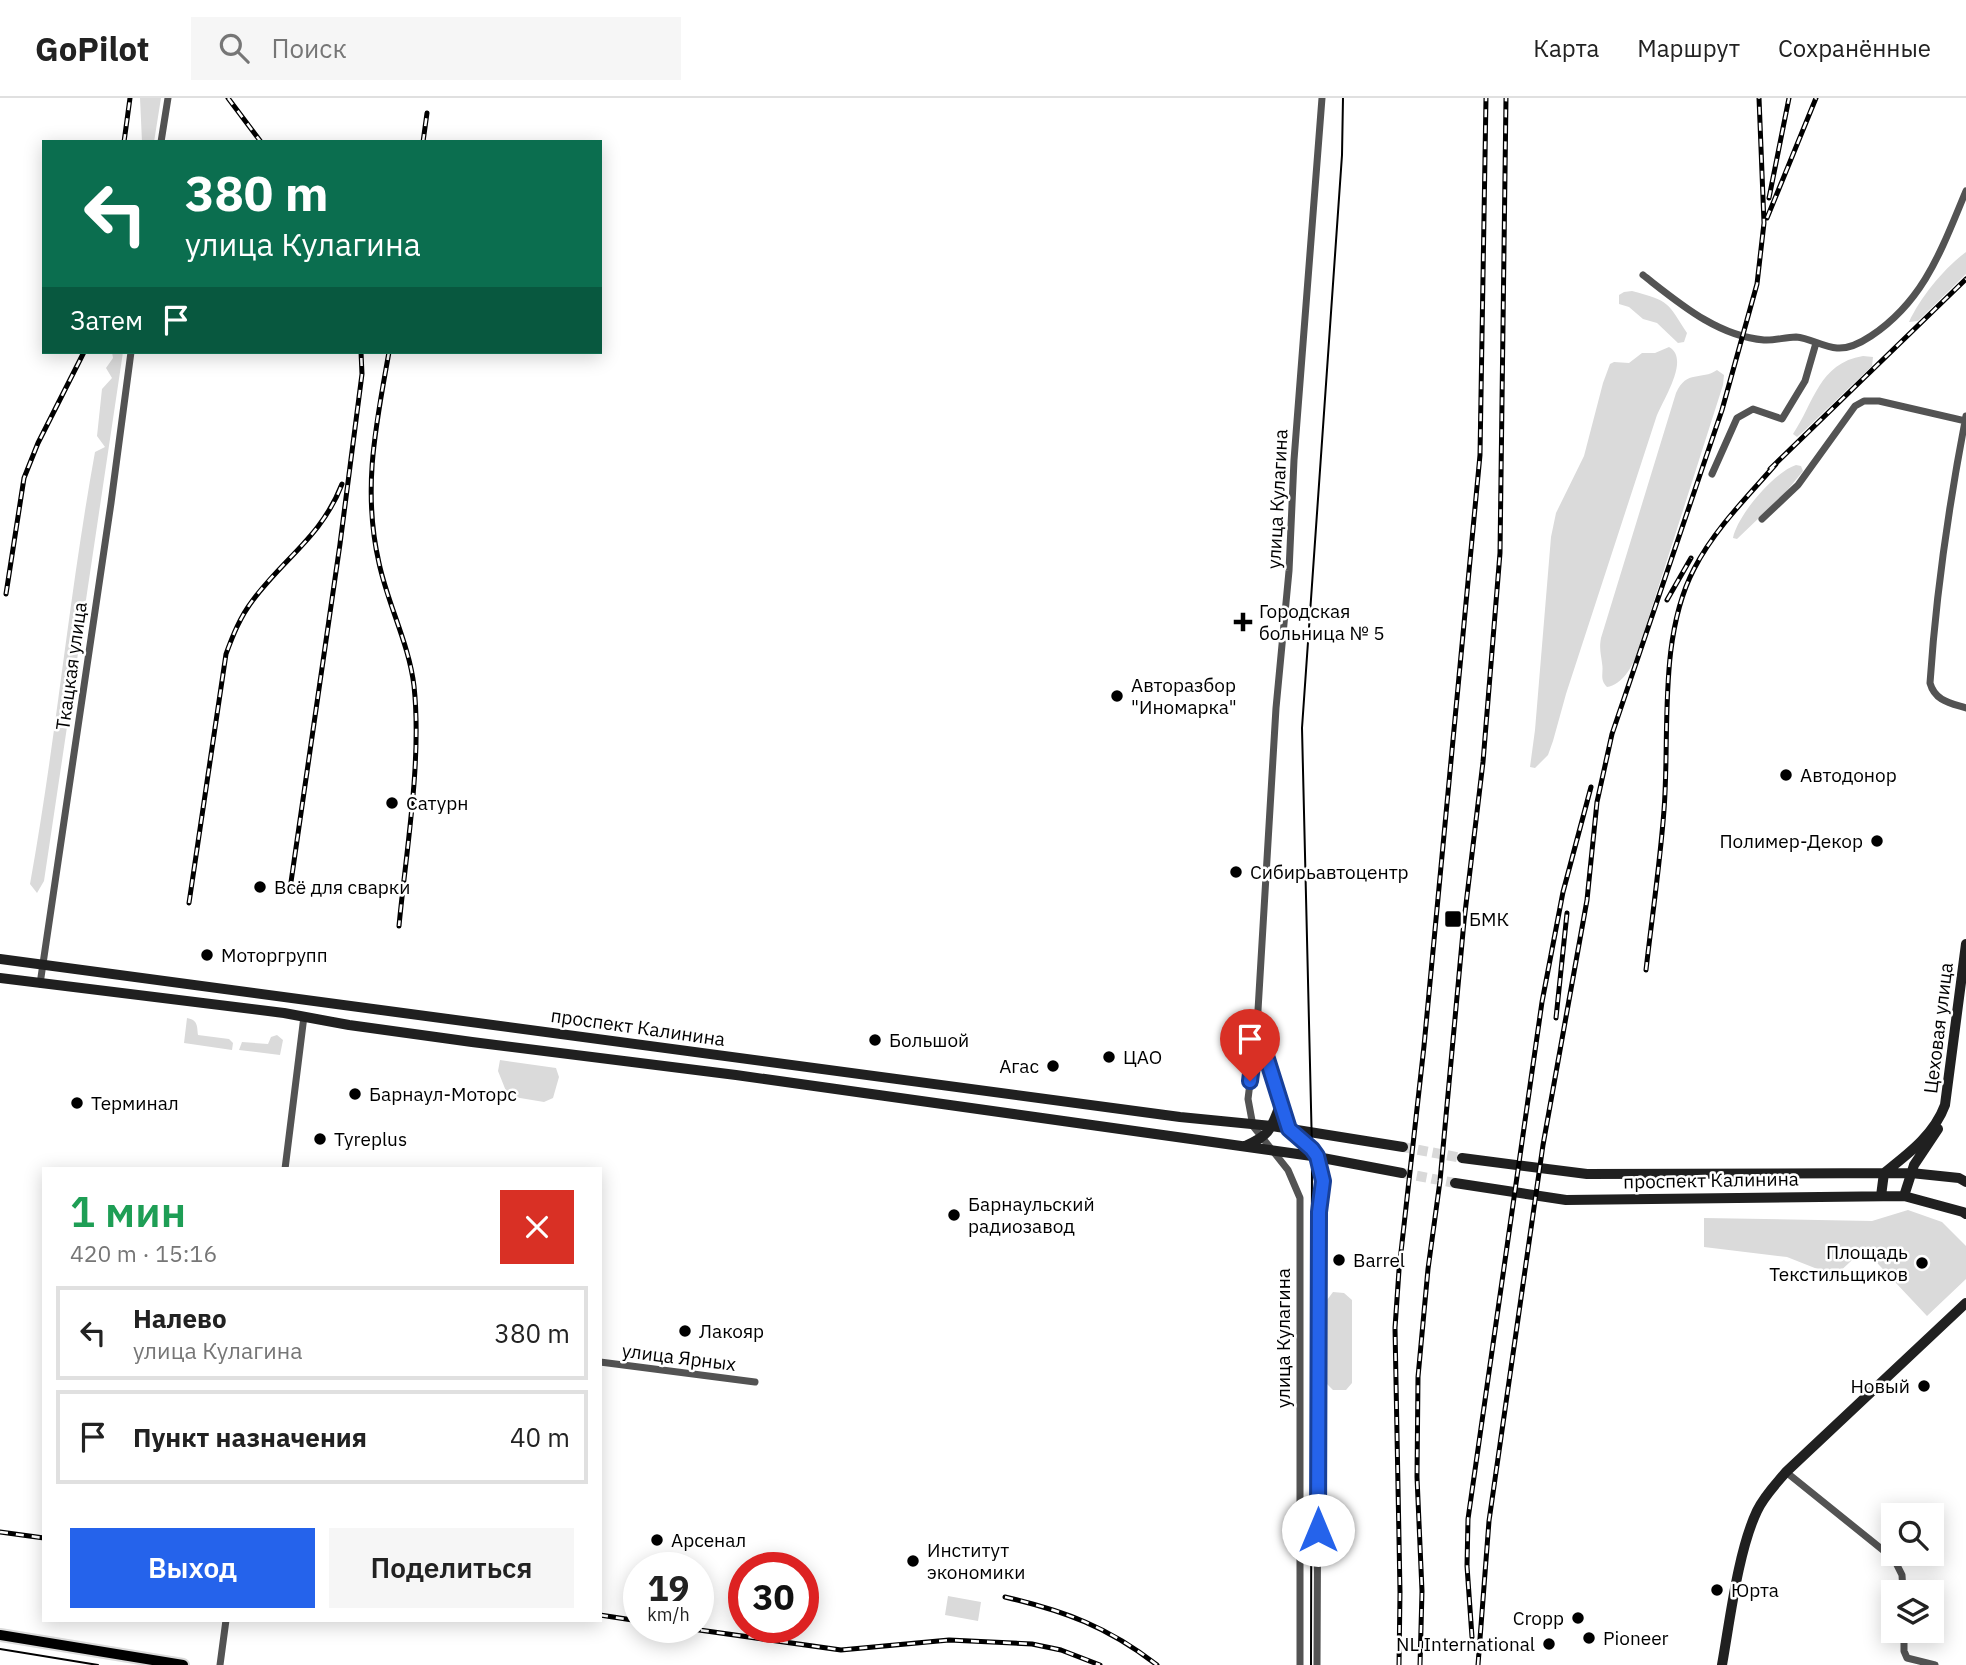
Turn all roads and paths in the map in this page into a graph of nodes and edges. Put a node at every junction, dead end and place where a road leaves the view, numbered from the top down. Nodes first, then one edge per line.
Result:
1 (168, 98) edge
2 (1322, 98) edge
3 (161, 140) edge
4 (1966, 191) edge
5 (1643, 275) dead end
6 (1816, 342) junction
7 (131, 354) edge
8 (1966, 419) edge
9 (1712, 474) dead end
10 (1762, 519) dead end
11 (1966, 708) edge
12 (1966, 944) edge
13 (0, 959) edge
14 (44, 964) junction
15 (0, 978) edge
16 (40, 984) junction
17 (307, 1000) junction
18 (304, 1016) junction
19 (1257, 1027) junction
20 (1281, 1103) junction
21 (1941, 1116) junction
22 (1253, 1125) junction
23 (1272, 1126) junction
24 (1289, 1129) junction
25 (1263, 1139) junction
26 (1244, 1147) junction
27 (1403, 1147) tunnel mouth
28 (1273, 1151) junction
29 (1311, 1156) junction
30 (1462, 1158) tunnel mouth
31 (285, 1167) edge
32 (1402, 1173) tunnel mouth
33 (1884, 1173) junction
34 (1911, 1173) junction
35 (1966, 1182) edge
36 (1455, 1183) tunnel mouth
37 (1881, 1196) junction
38 (1904, 1196) junction
39 (1966, 1214) edge
40 (1966, 1303) edge
41 (602, 1362) edge
42 (755, 1382) dead end
43 (1786, 1472) junction
44 (1902, 1580) edge
45 (1318, 1582) junction
46 (1299, 1584) junction
47 (226, 1622) edge
48 (0, 1635) edge
49 (1904, 1643) edge
50 (183, 1665) edge
51 (220, 1665) edge
52 (1300, 1665) edge
53 (1317, 1665) edge
54 (1721, 1665) edge
55 (1935, 1665) edge

1 - 3 street
2 - 19 street, улица Кулагина
4 - 6 street
5 - 6 street
6 - 9 street
7 - 14 street, Ткацкая улица
8 - 10 street
8 - 11 street
12 - 21 main road, Цеховая улица
13 - 14 main road, проспект Калинина
14 - 16 street, Ткацкая улица
14 - 17 main road, проспект Калинина
15 - 16 main road, проспект Калинина
16 - 18 main road, проспект Калинина
17 - 18 main road
17 - 22 main road, проспект Калинина
18 - 26 main road, проспект Калинина
18 - 31 street
19 - 20 street, улица Кулагина
19 - 22 street, улица Кулагина
20 - 23 main road
20 - 24 street, улица Кулагина
21 - 33 main road, Цеховая улица
21 - 34 main road, Цеховая улица
22 - 23 main road, проспект Калинина
22 - 25 street, улица Кулагина
23 - 24 main road, проспект Калинина
23 - 25 main road
24 - 27 main road, проспект Калинина
24 - 29 street
25 - 26 main road
25 - 28 street, улица Кулагина
26 - 28 main road, проспект Калинина
28 - 29 main road, проспект Калинина
28 - 46 street, улица Кулагина
29 - 32 main road
29 - 45 street, улица Кулагина
30 - 33 main road, проспект Калинина
33 - 34 main road, проспект Калинина
33 - 37 main road
34 - 35 main road, проспект Калинина
34 - 38 main road, Цеховая улица
36 - 37 main road, проспект Калинина
37 - 38 main road, проспект Калинина
38 - 39 main road, проспект Калинина
40 - 43 main road
41 - 42 street, улица Ярных
43 - 44 street
43 - 54 main road
45 - 46 street
45 - 53 street, улица Кулагина
46 - 52 street, улица Кулагина
47 - 51 street
48 - 50 main road
49 - 55 street

